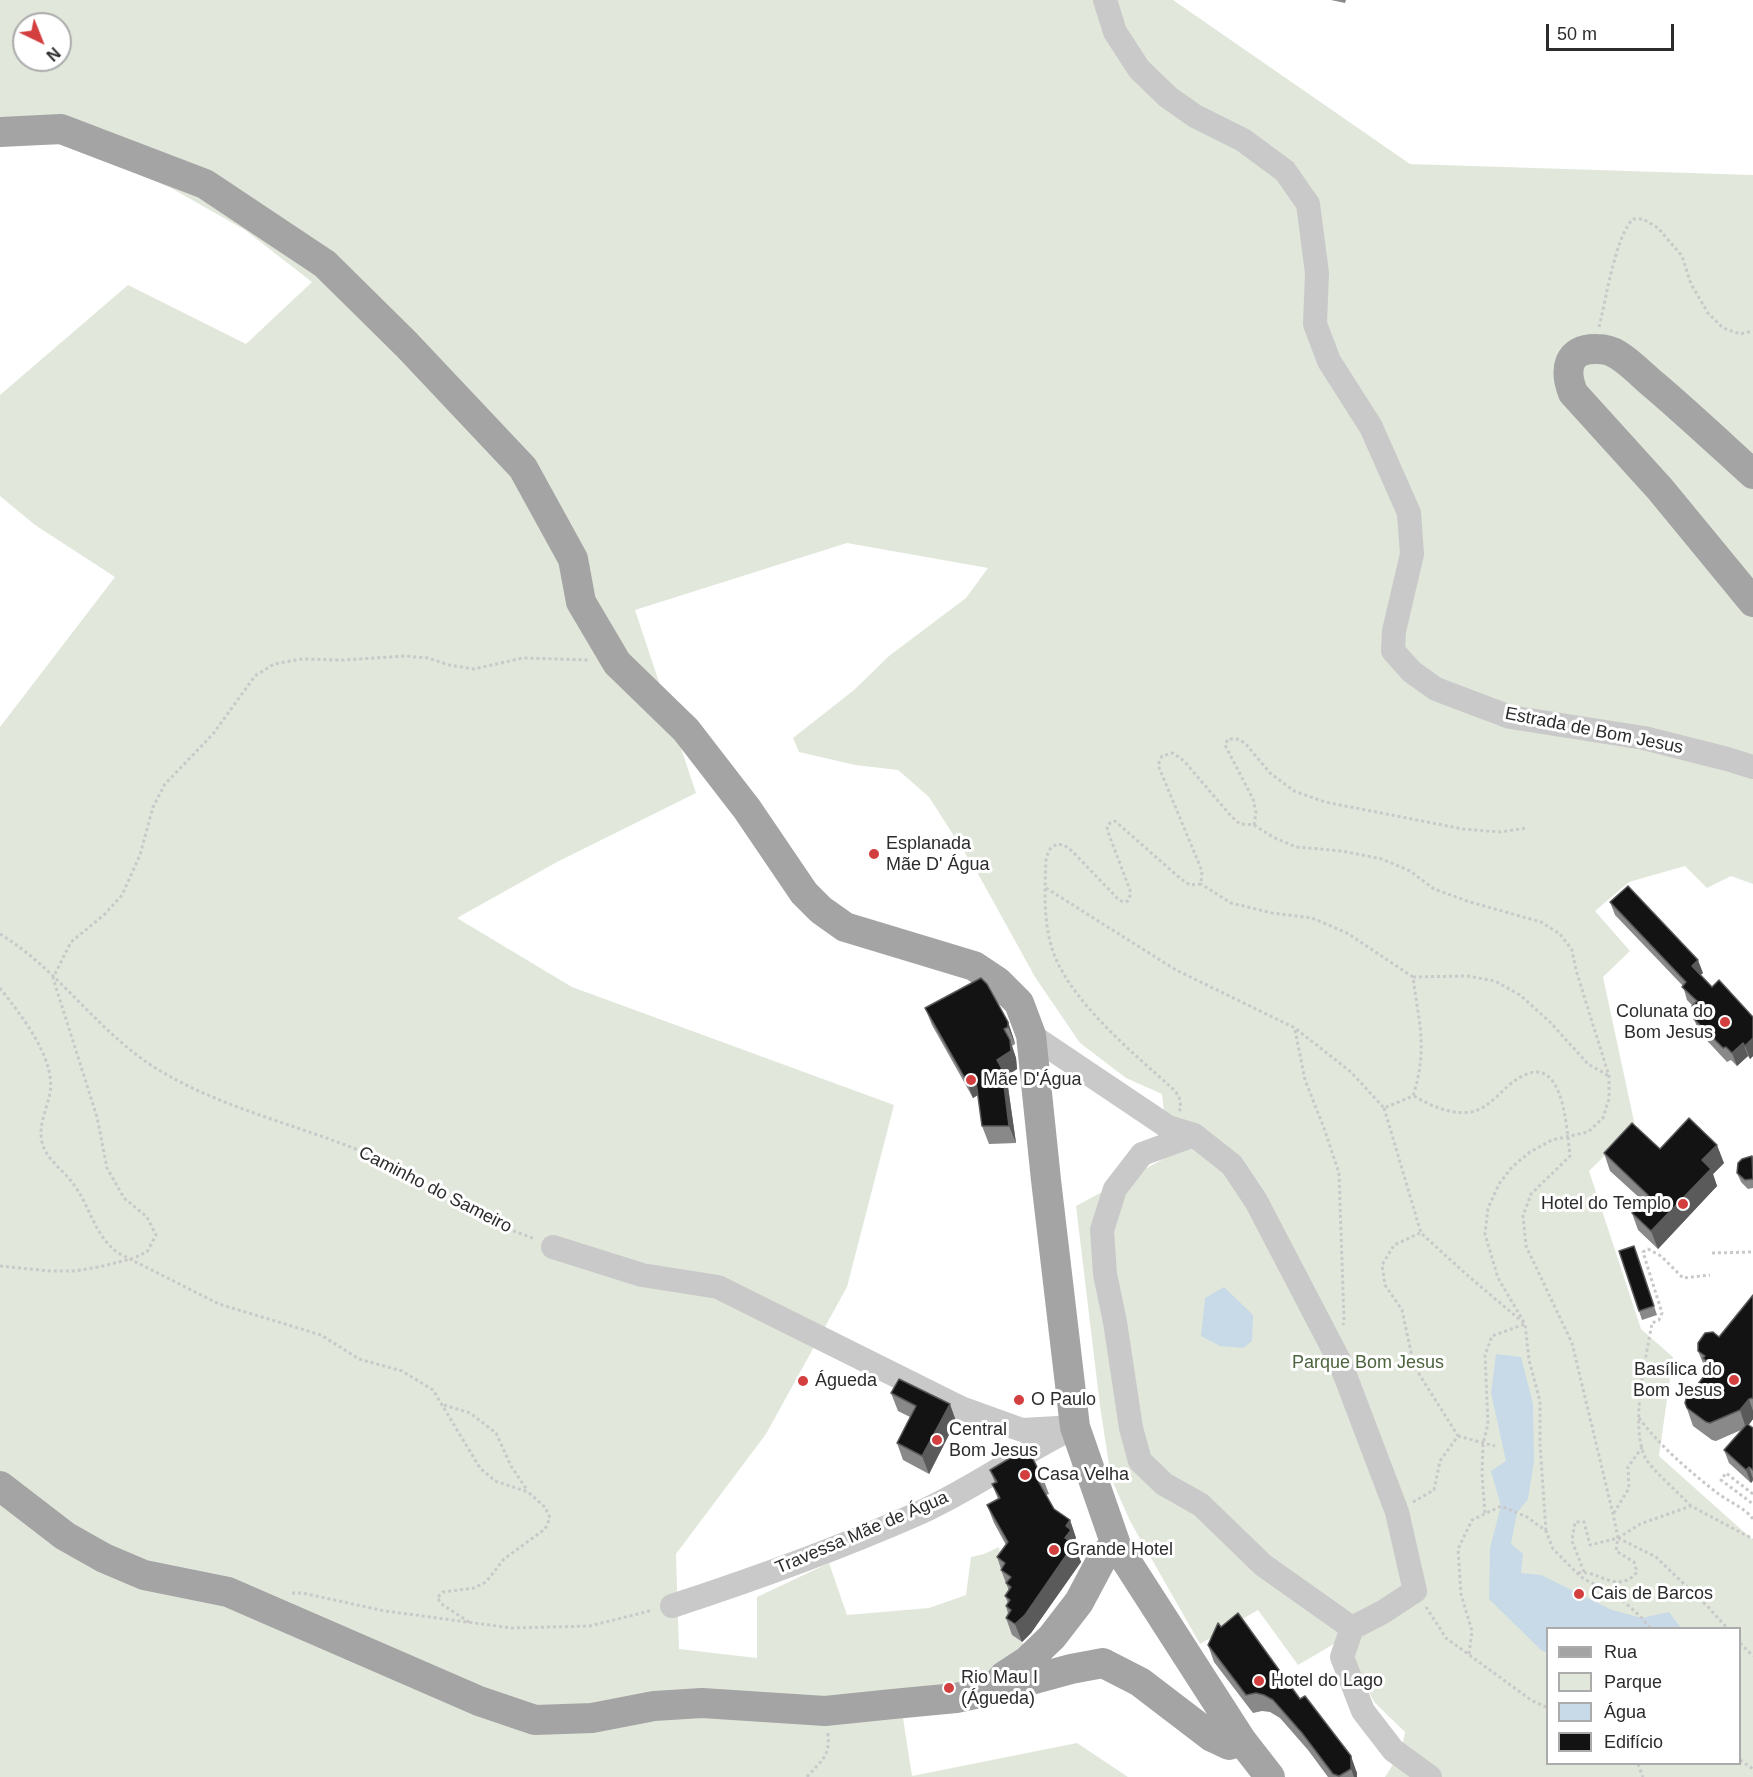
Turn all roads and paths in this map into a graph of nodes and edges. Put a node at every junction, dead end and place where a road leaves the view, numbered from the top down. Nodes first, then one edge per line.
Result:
1 (1105, 0) edge
2 (0, 132) edge
3 (1753, 331) edge
4 (1594, 349) junction
5 (1753, 474) edge
6 (1753, 602) edge
7 (617, 663) junction
8 (1753, 767) edge
9 (1254, 825) junction
10 (1527, 828) dead end
11 (1201, 884) junction
12 (1045, 887) junction
13 (0, 934) edge
14 (1413, 977) junction
15 (53, 978) junction
16 (0, 988) edge
17 (1294, 1028) junction
18 (1031, 1035) junction
19 (1609, 1076) junction
20 (1413, 1096) junction
21 (1384, 1108) junction
22 (1152, 1116) junction
23 (1194, 1135) junction
24 (1568, 1137) junction
25 (1421, 1233) junction
26 (553, 1247) joint
27 (1712, 1252) dead end
28 (1753, 1252) edge
29 (131, 1259) junction
30 (0, 1266) edge
31 (1710, 1275) dead end
32 (1525, 1324) junction
33 (1335, 1351) junction
34 (444, 1406) junction
35 (1639, 1418) junction
36 (1075, 1426) junction
37 (1458, 1436) junction
38 (1483, 1444) junction
39 (1495, 1446) dead end
40 (1642, 1446) junction
41 (0, 1486) edge
42 (528, 1492) junction
43 (1753, 1494) edge
44 (1753, 1504) edge
45 (1691, 1506) junction
46 (1397, 1512) junction
47 (1485, 1514) junction
48 (1613, 1514) junction
49 (1753, 1519) edge
50 (1546, 1531) junction
51 (1618, 1538) junction
52 (1753, 1539) edge
53 (1116, 1545) junction
54 (1584, 1572) junction
55 (1577, 1573) junction
56 (1415, 1592) junction
57 (291, 1593) dead end
58 (672, 1606) joint
59 (469, 1622) junction
60 (1649, 1627) edge
61 (1725, 1627) edge
62 (1352, 1628) junction
63 (1741, 1644) edge
64 (1469, 1654) junction
65 (1753, 1656) edge
66 (994, 1690) junction
67 (1546, 1707) edge
68 (825, 1711) junction
69 (1242, 1741) junction
70 (807, 1777) edge
71 (1270, 1777) edge
72 (1430, 1777) edge

1 - 8 street, Estrada de Bom Jesus
2 - 7 main road
3 - 4 path
4 - 5 main road
4 - 6 main road
7 - 15 path
7 - 18 main road
9 - 10 path
9 - 11 path
9 - 19 path
11 - 12 path
11 - 14 path
12 - 17 path
12 - 22 path
13 - 15 path, Caminho do Sameiro
14 - 19 path
14 - 20 path
15 - 26 path, Caminho do Sameiro
15 - 29 path
16 - 29 path
17 - 21 path
17 - 33 path
18 - 22 street
18 - 36 main road
19 - 24 path
20 - 21 path
20 - 24 path
21 - 25 path
22 - 23 street
23 - 33 street
23 - 62 street
24 - 32 path
24 - 48 path
25 - 32 path
25 - 37 path
26 - 36 street
27 - 28 path
29 - 30 path
29 - 34 path
31 - 35 path
32 - 38 path
32 - 50 path
33 - 46 street
34 - 42 path
34 - 42 path
35 - 40 path
35 - 49 path
36 - 53 main road
36 - 58 street, Travessa Mãe de Água
37 - 38 path
37 - 46 path
38 - 39 path
38 - 47 path
40 - 45 path
40 - 48 path
41 - 68 main road
42 - 59 path
43 - 44 path
45 - 51 path
45 - 52 path
46 - 56 street
47 - 50 path
47 - 64 path
48 - 51 path
50 - 55 path
51 - 54 path
51 - 54 path
51 - 61 path
53 - 66 main road
53 - 69 main road
54 - 55 path
55 - 60 path
56 - 62 street
56 - 64 path
57 - 59 path
58 - 59 path
62 - 72 street
63 - 65 path
64 - 67 path
66 - 68 main road
66 - 69 main road
68 - 70 path
69 - 71 main road

